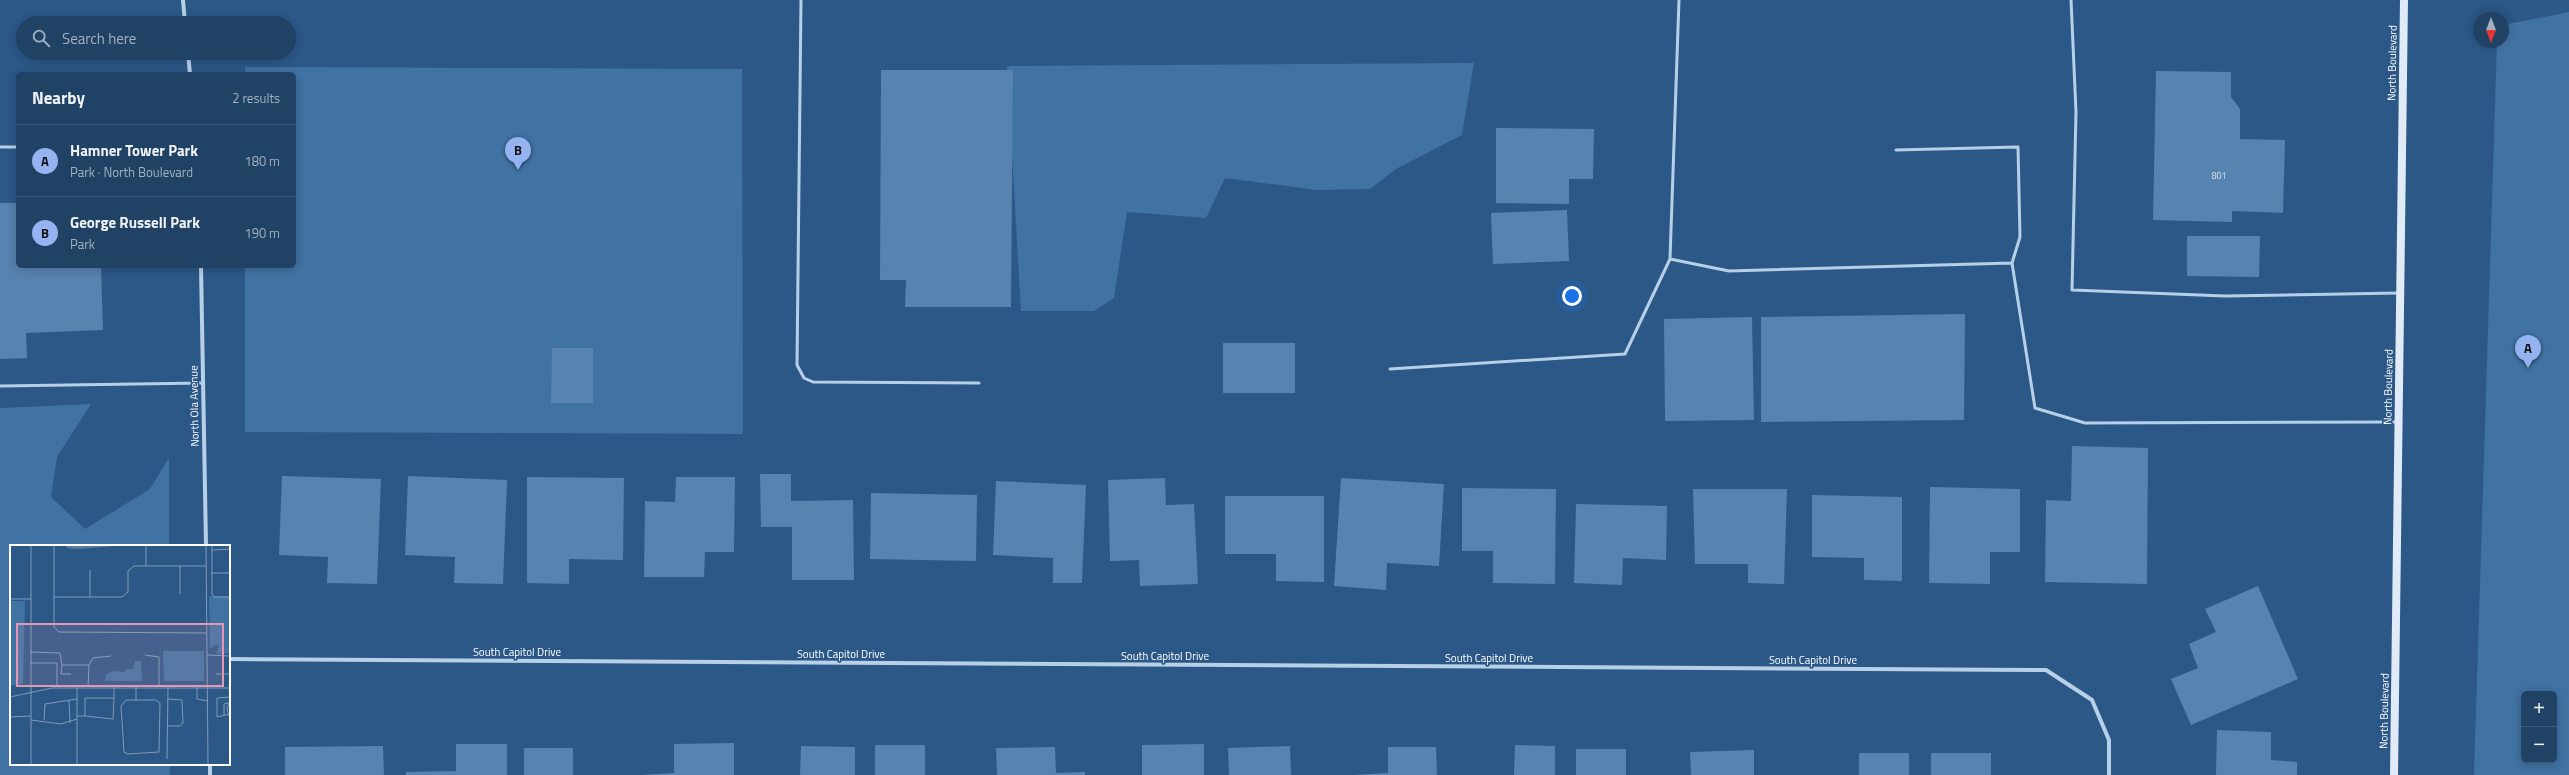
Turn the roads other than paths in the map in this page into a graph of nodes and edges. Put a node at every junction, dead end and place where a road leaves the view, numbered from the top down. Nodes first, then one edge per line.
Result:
1 (183, 0) edge
2 (801, 0) edge
3 (1679, 0) edge
4 (2072, 0) edge
5 (2404, 0) edge
6 (184, 16) edge
7 (189, 60) edge
8 (190, 72) edge
9 (0, 147) edge
10 (16, 147) edge
11 (1896, 150) dead end
12 (1670, 259) junction
13 (2012, 263) junction
14 (200, 268) edge
15 (2400, 293) junction
16 (1390, 369) dead end
17 (203, 383) junction
18 (979, 383) dead end
19 (0, 386) edge
20 (2399, 422) junction
21 (206, 545) edge
22 (230, 659) edge
23 (2109, 775) edge
24 (2394, 775) edge

1 - 6 street
2 - 18 lane
3 - 12 lane
4 - 15 lane
5 - 15 street, North Boulevard
7 - 8 street
9 - 10 lane
11 - 13 lane
12 - 13 lane
12 - 16 lane
13 - 20 lane
14 - 17 street, North Ola Avenue
15 - 20 street, North Boulevard
17 - 19 lane
17 - 21 street, North Ola Avenue
20 - 24 street, North Boulevard
22 - 23 street, South Capitol Drive

